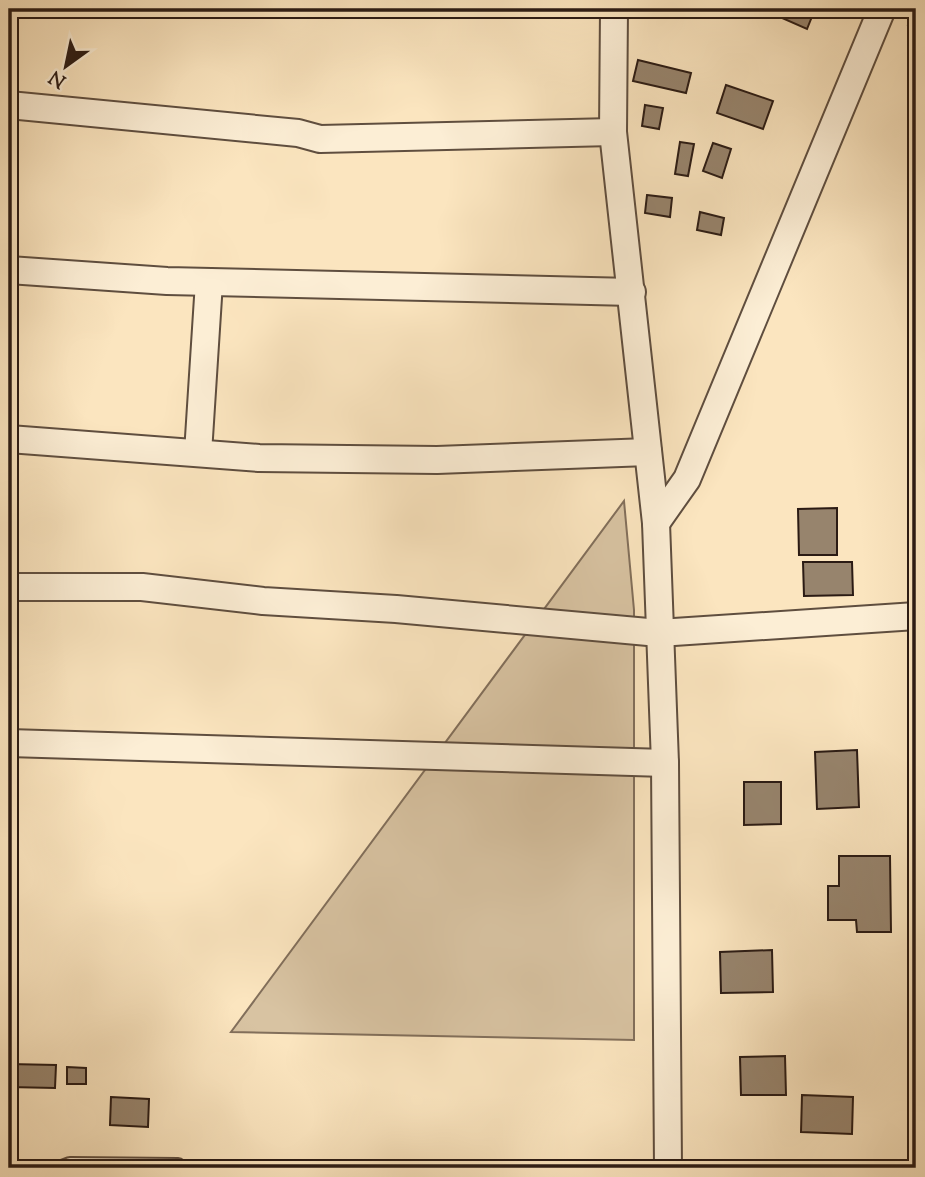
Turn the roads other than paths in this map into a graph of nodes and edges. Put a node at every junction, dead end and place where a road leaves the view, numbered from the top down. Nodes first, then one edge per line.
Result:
1 (623, 9) edge
2 (882, 9) edge
3 (613, 21) edge
4 (9, 105) edge
5 (613, 132) junction
6 (9, 270) edge
7 (209, 282) junction
8 (632, 292) junction
9 (9, 439) edge
10 (648, 452) junction
11 (198, 453) junction
12 (656, 523) junction
13 (9, 587) edge
14 (916, 616) edge
15 (659, 633) junction
16 (9, 743) edge
17 (665, 763) junction
18 (178, 1166) dead end
19 (62, 1168) edge
20 (668, 1168) edge

1 - 3 street
2 - 12 street
3 - 5 street
4 - 5 street
5 - 8 street
6 - 7 street
7 - 8 street
7 - 11 street
8 - 10 street
9 - 11 street
10 - 11 street
10 - 12 street
12 - 15 street
13 - 15 street
14 - 15 street
15 - 17 street
16 - 17 street
17 - 20 street
18 - 19 lane

